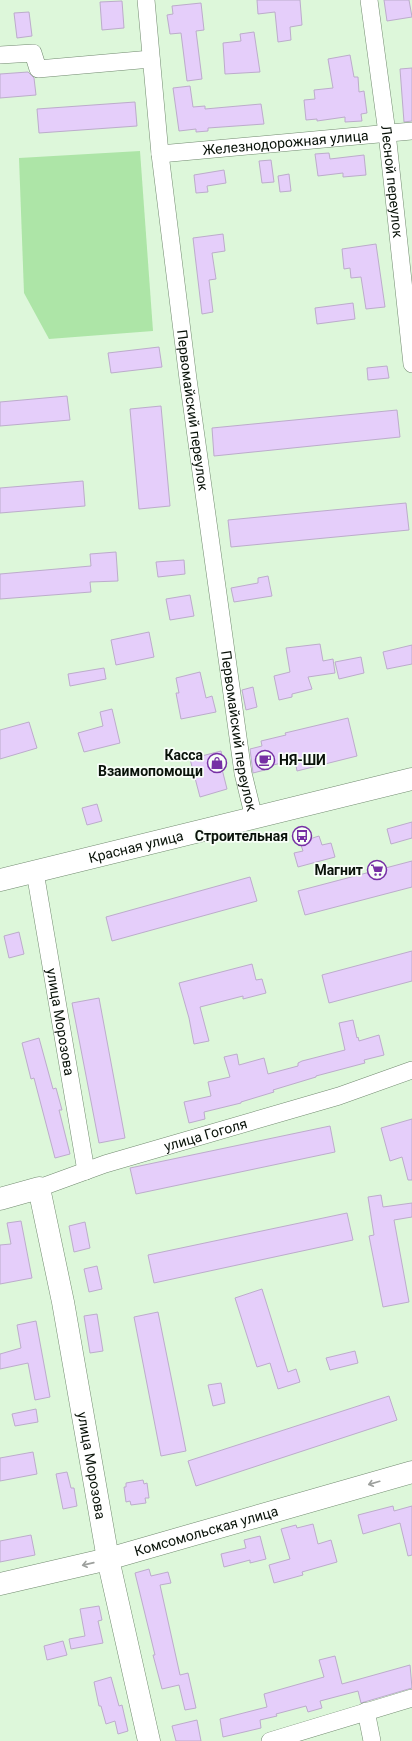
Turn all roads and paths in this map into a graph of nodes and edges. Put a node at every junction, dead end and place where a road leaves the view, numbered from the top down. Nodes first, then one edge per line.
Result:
1 (146, 0) edge
2 (369, 0) edge
3 (0, 55) edge
4 (151, 58) junction
5 (412, 131) edge
6 (386, 133) junction
7 (160, 154) junction
8 (412, 364) edge
9 (412, 780) edge
10 (254, 818) junction
11 (35, 872) junction
12 (0, 880) edge
13 (412, 1070) edge
14 (86, 1171) junction
15 (39, 1188) junction
16 (0, 1199) edge
17 (412, 1472) edge
18 (108, 1559) junction
19 (0, 1584) edge
20 (412, 1698) edge
21 (366, 1711) junction
22 (149, 1741) edge
23 (270, 1741) edge
24 (372, 1741) edge

1 - 4 street, Первомайский переулок
2 - 6 street, Лесной переулок
3 - 4 street
4 - 7 street, Первомайский переулок
5 - 6 street, Железнодорожная улица
6 - 7 street, Железнодорожная улица
6 - 8 street, Лесной переулок
7 - 10 street, Первомайский переулок
9 - 10 street, Красная улица
10 - 11 street, Красная улица
11 - 12 street, Красная улица
11 - 14 street, улица Морозова
13 - 14 street, улица Гоголя
14 - 15 street, улица Гоголя
15 - 16 street, улица Гоголя
15 - 18 street, улица Морозова
17 -> 18 street, Комсомольская улица
18 -> 19 street, Комсомольская улица
18 - 22 street, улица Морозова
20 - 21 street
21 - 23 street
21 - 24 street

